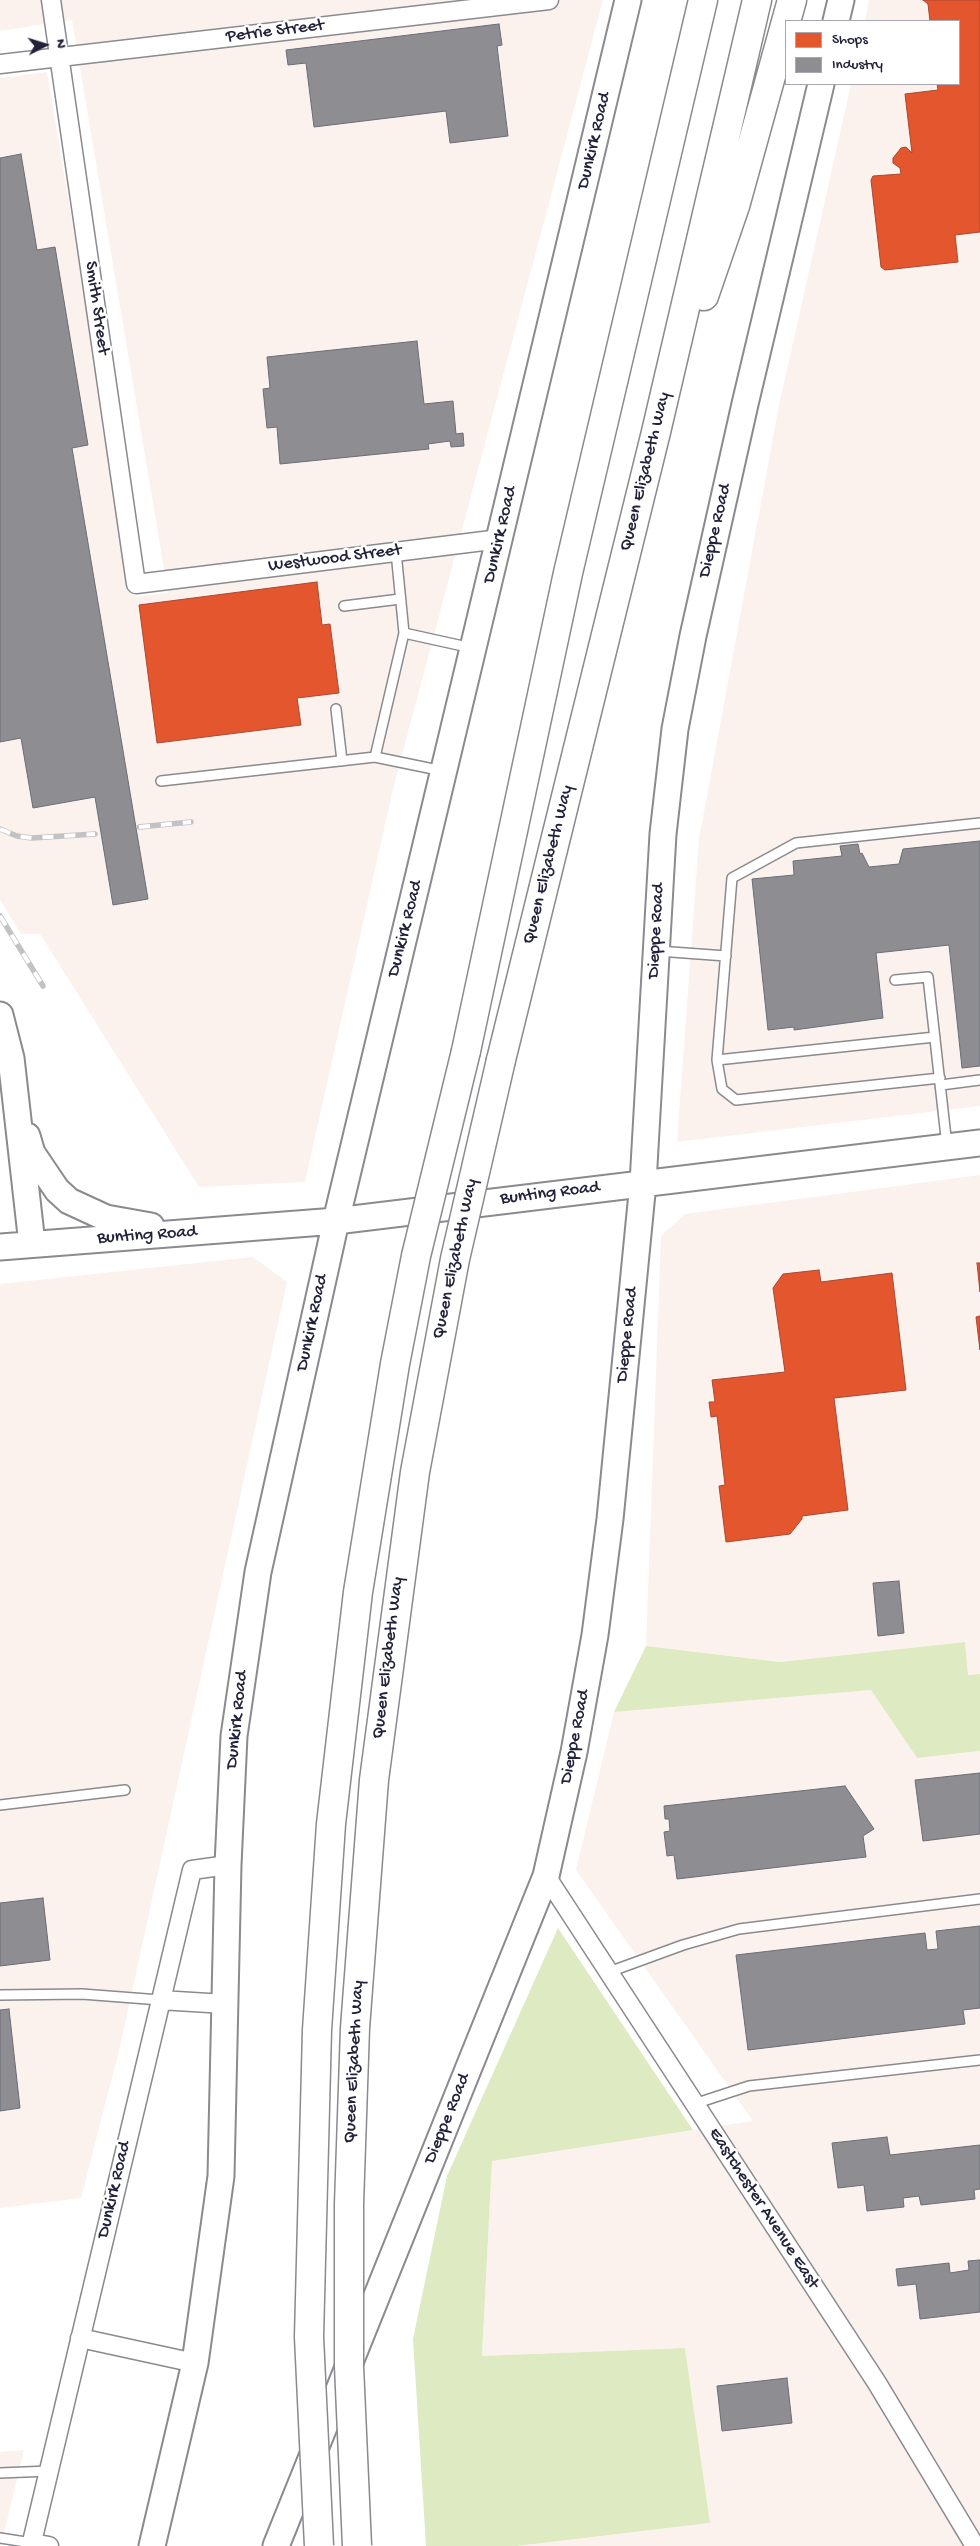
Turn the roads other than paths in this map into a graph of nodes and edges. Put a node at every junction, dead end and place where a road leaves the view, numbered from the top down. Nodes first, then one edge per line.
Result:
1 (51, 0) edge
2 (549, 0) edge
3 (628, 0) edge
4 (702, 0) edge
5 (757, 0) edge
6 (792, 0) edge
7 (841, 0) edge
8 (786, 20) edge
9 (836, 20) edge
10 (785, 25) edge
11 (61, 57) junction
12 (0, 64) edge
13 (821, 85) edge
14 (656, 432) junction
15 (500, 539) junction
16 (396, 552) junction
17 (169, 580) joint
18 (400, 599) junction
19 (344, 606) dead end
20 (404, 633) junction
21 (474, 648) junction
22 (336, 709) dead end
23 (375, 757) junction
24 (342, 761) junction
25 (444, 772) junction
26 (161, 781) dead end
27 (980, 822) edge
28 (656, 950) junction
29 (726, 956) junction
30 (895, 980) dead end
31 (0, 1015) edge
32 (935, 1037) junction
33 (718, 1060) junction
34 (980, 1080) edge
35 (940, 1081) junction
36 (18, 1120) junction
37 (980, 1143) edge
38 (947, 1147) junction
39 (643, 1183) junction
40 (336, 1221) junction
41 (198, 1232) junction
42 (32, 1244) junction
43 (0, 1247) edge
44 (125, 1790) dead end
45 (0, 1805) edge
46 (228, 1865) junction
47 (546, 1876) junction
48 (980, 1899) edge
49 (608, 1972) junction
50 (0, 1995) edge
51 (160, 2000) junction
52 (225, 2004) junction
53 (980, 2060) edge
54 (694, 2104) junction
55 (80, 2338) junction
56 (195, 2363) junction
57 (49, 2471) junction
58 (0, 2473) edge
59 (0, 2538) edge
60 (37, 2545) edge
61 (152, 2546) edge
62 (276, 2546) edge
63 (319, 2546) edge
64 (357, 2546) edge
65 (975, 2546) edge

1 - 11 street, Smith Street
2 - 11 street, Petrie Street
3 - 15 street, Dunkirk Road
4 - 63 highway, Queen Elizabeth Way, bridge
5 - 14 highway, Queen Elizabeth Way
6 - 8 highway
7 - 9 street
10 - 14 highway
11 - 12 street, Petrie Street
11 - 17 street, Smith Street
13 - 28 street, Dieppe Road
14 - 64 highway, Queen Elizabeth Way, bridge
15 - 16 street, Westwood Street
15 - 21 street, Dunkirk Road
16 - 17 street, Westwood Street
16 - 18 lane
18 - 19 lane
18 - 20 lane
20 - 21 lane
20 - 23 lane
21 - 25 street, Dunkirk Road
22 - 24 lane
23 - 24 lane
23 - 25 lane
24 - 26 lane
25 - 40 street, Dunkirk Road
27 - 29 lane
28 - 29 lane
28 - 39 street, Dieppe Road
29 - 33 lane
30 - 32 lane
31 - 36 street
32 - 33 lane
32 - 35 lane
33 - 35 lane
34 - 35 lane
35 - 38 lane
36 - 41 street
36 - 42 street
37 - 38 street, Bunting Road
38 - 39 street, Bunting Road
39 - 40 street, Bunting Road
39 - 47 street, Dieppe Road
40 - 41 street, Bunting Road
40 - 46 street, Dunkirk Road
41 - 42 street, Bunting Road
42 - 43 street, Bunting Road
44 - 45 lane
46 - 51 street, Dunkirk Road
46 - 52 street, Dunkirk Road
47 - 49 street, Eastchester Avenue East
47 - 62 street, Dieppe Road
48 - 49 lane
49 - 54 street, Eastchester Avenue East
50 - 51 lane
51 - 52 street
51 - 55 street, Dunkirk Road
52 - 56 street, Dunkirk Road
53 - 54 lane
54 - 65 street, Eastchester Avenue East
55 - 56 street
55 - 57 street, Dunkirk Road
56 - 61 street, Dunkirk Road
57 - 58 lane
57 - 60 street, Dunkirk Road
59 - 60 lane

